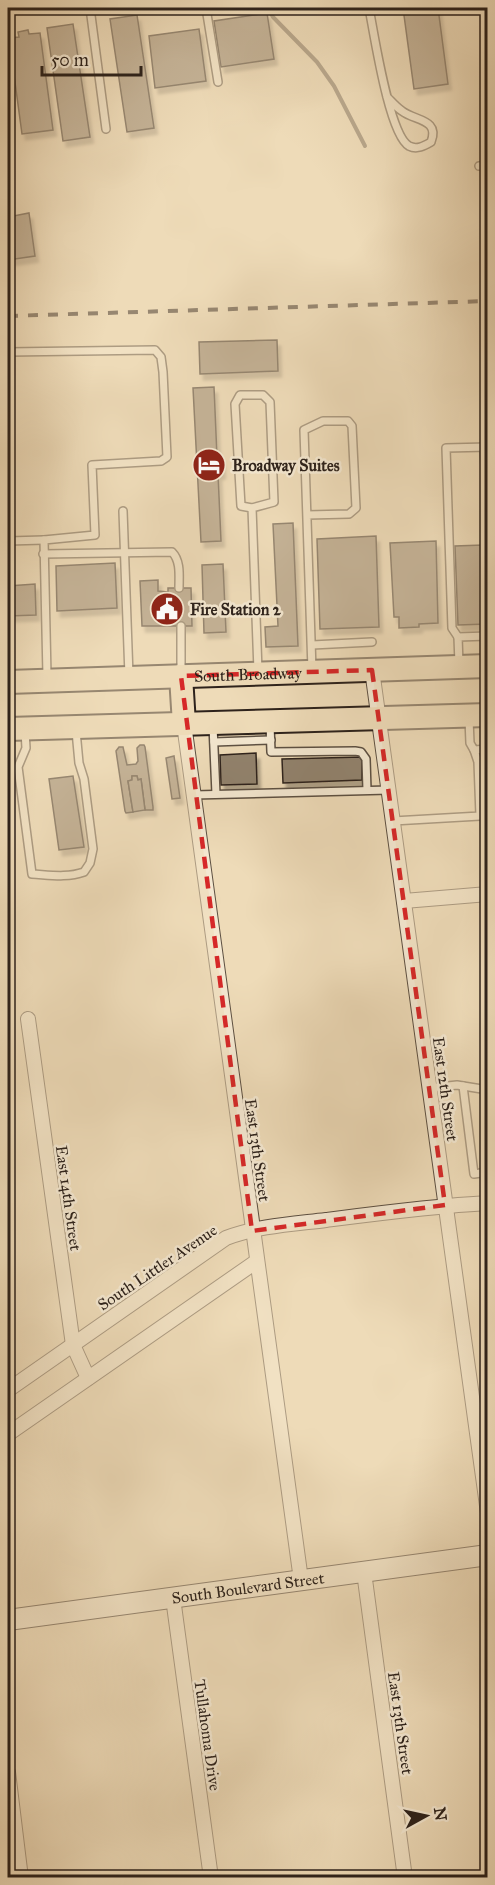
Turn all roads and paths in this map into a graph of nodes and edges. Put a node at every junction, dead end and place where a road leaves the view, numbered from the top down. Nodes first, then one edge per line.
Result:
1 (90, 8) edge
2 (206, 8) edge
3 (369, 8) edge
4 (218, 82) dead end
5 (8, 93) edge
6 (387, 97) junction
7 (9, 102) edge
8 (106, 129) dead end
9 (488, 165) edge
10 (479, 166) dead end
11 (8, 352) edge
12 (486, 447) edge
13 (252, 508) junction
14 (123, 510) dead end
15 (307, 515) junction
16 (488, 515) edge
17 (44, 540) junction
18 (8, 541) edge
19 (43, 554) junction
20 (124, 554) junction
21 (179, 588) dead end
22 (181, 626) dead end
23 (488, 636) edge
24 (458, 637) junction
25 (372, 642) dead end
26 (312, 645) junction
27 (488, 666) edge
28 (459, 667) junction
29 (372, 670) junction
30 (312, 672) junction
31 (259, 674) junction
32 (181, 676) junction
33 (129, 677) junction
34 (47, 680) junction
35 (8, 682) edge
36 (478, 715) edge
37 (379, 719) junction
38 (184, 724) junction
39 (75, 727) junction
40 (16, 728) edge
41 (271, 731) junction
42 (214, 733) junction
43 (488, 749) edge
44 (474, 750) junction
45 (367, 790) junction
46 (389, 790) junction
47 (216, 794) junction
48 (194, 795) junction
49 (393, 821) junction
50 (488, 894) edge
51 (404, 901) junction
52 (28, 1019) dead end
53 (463, 1086) junction
54 (429, 1088) junction
55 (488, 1090) edge
56 (488, 1172) edge
57 (488, 1203) edge
58 (445, 1205) junction
59 (252, 1232) junction
60 (257, 1261) junction
61 (73, 1345) junction
62 (88, 1378) junction
63 (8, 1390) edge
64 (8, 1434) edge
65 (488, 1513) edge
66 (488, 1556) edge
67 (364, 1572) junction
68 (301, 1580) junction
69 (173, 1598) junction
70 (8, 1620) edge
71 (8, 1772) edge
72 (21, 1878) edge
73 (211, 1878) edge
74 (405, 1878) edge

1 - 8 lane
2 - 4 lane
3 - 6 lane
5 - 7 lane
6 - 6 lane
9 - 10 lane
11 - 17 lane
12 - 16 lane
12 - 24 lane
13 - 13 lane
13 - 31 lane
14 - 20 lane
15 - 15 lane
15 - 26 lane
17 - 18 lane
17 - 19 lane
19 - 20 lane
19 - 34 lane
20 - 21 lane
20 - 33 lane
22 - 32 lane
23 - 24 lane
24 - 28 lane
25 - 26 lane
26 - 30 lane
27 - 28 main road, South Broadway
28 - 29 main road, South Broadway
29 - 30 main road, South Broadway
29 - 37 street, East 12th Street
30 - 31 main road, South Broadway
31 - 32 main road, South Broadway
32 - 33 main road, South Broadway
32 - 38 main road
33 - 34 main road, South Broadway
34 - 35 main road, South Broadway
36 - 37 main road
36 - 44 lane
37 - 41 main road
37 - 46 street, East 12th Street
38 - 39 main road
38 - 42 main road
38 - 48 street, East 13th Street
39 - 40 main road
39 - 40 lane
41 - 42 main road
41 - 45 lane
42 - 47 lane
43 - 44 lane
44 - 49 lane
45 - 46 lane
45 - 47 lane
46 - 49 street, East 12th Street
47 - 48 lane
48 - 59 street, East 13th Street
49 - 51 street, East 12th Street
50 - 51 street
51 - 54 street, East 12th Street
52 - 61 street, East 14th Street
53 - 54 lane
53 - 55 lane
53 - 56 lane
54 - 58 street, East 12th Street
57 - 58 street, South Littler Avenue
58 - 59 street, South Littler Avenue
58 - 65 street, East 12th Street
59 - 60 street, East 13th Street
59 - 61 street, South Littler Avenue
60 - 62 street
60 - 68 street, East 13th Street
61 - 62 street, East 14th Street
61 - 63 street, South Littler Avenue
62 - 64 street
66 - 67 main road, South Boulevard Street
67 - 68 main road, South Boulevard Street
67 - 74 street, East 13th Street
68 - 69 main road, South Boulevard Street
69 - 70 main road, South Boulevard Street
69 - 73 street, Tullahoma Drive
71 - 72 street

